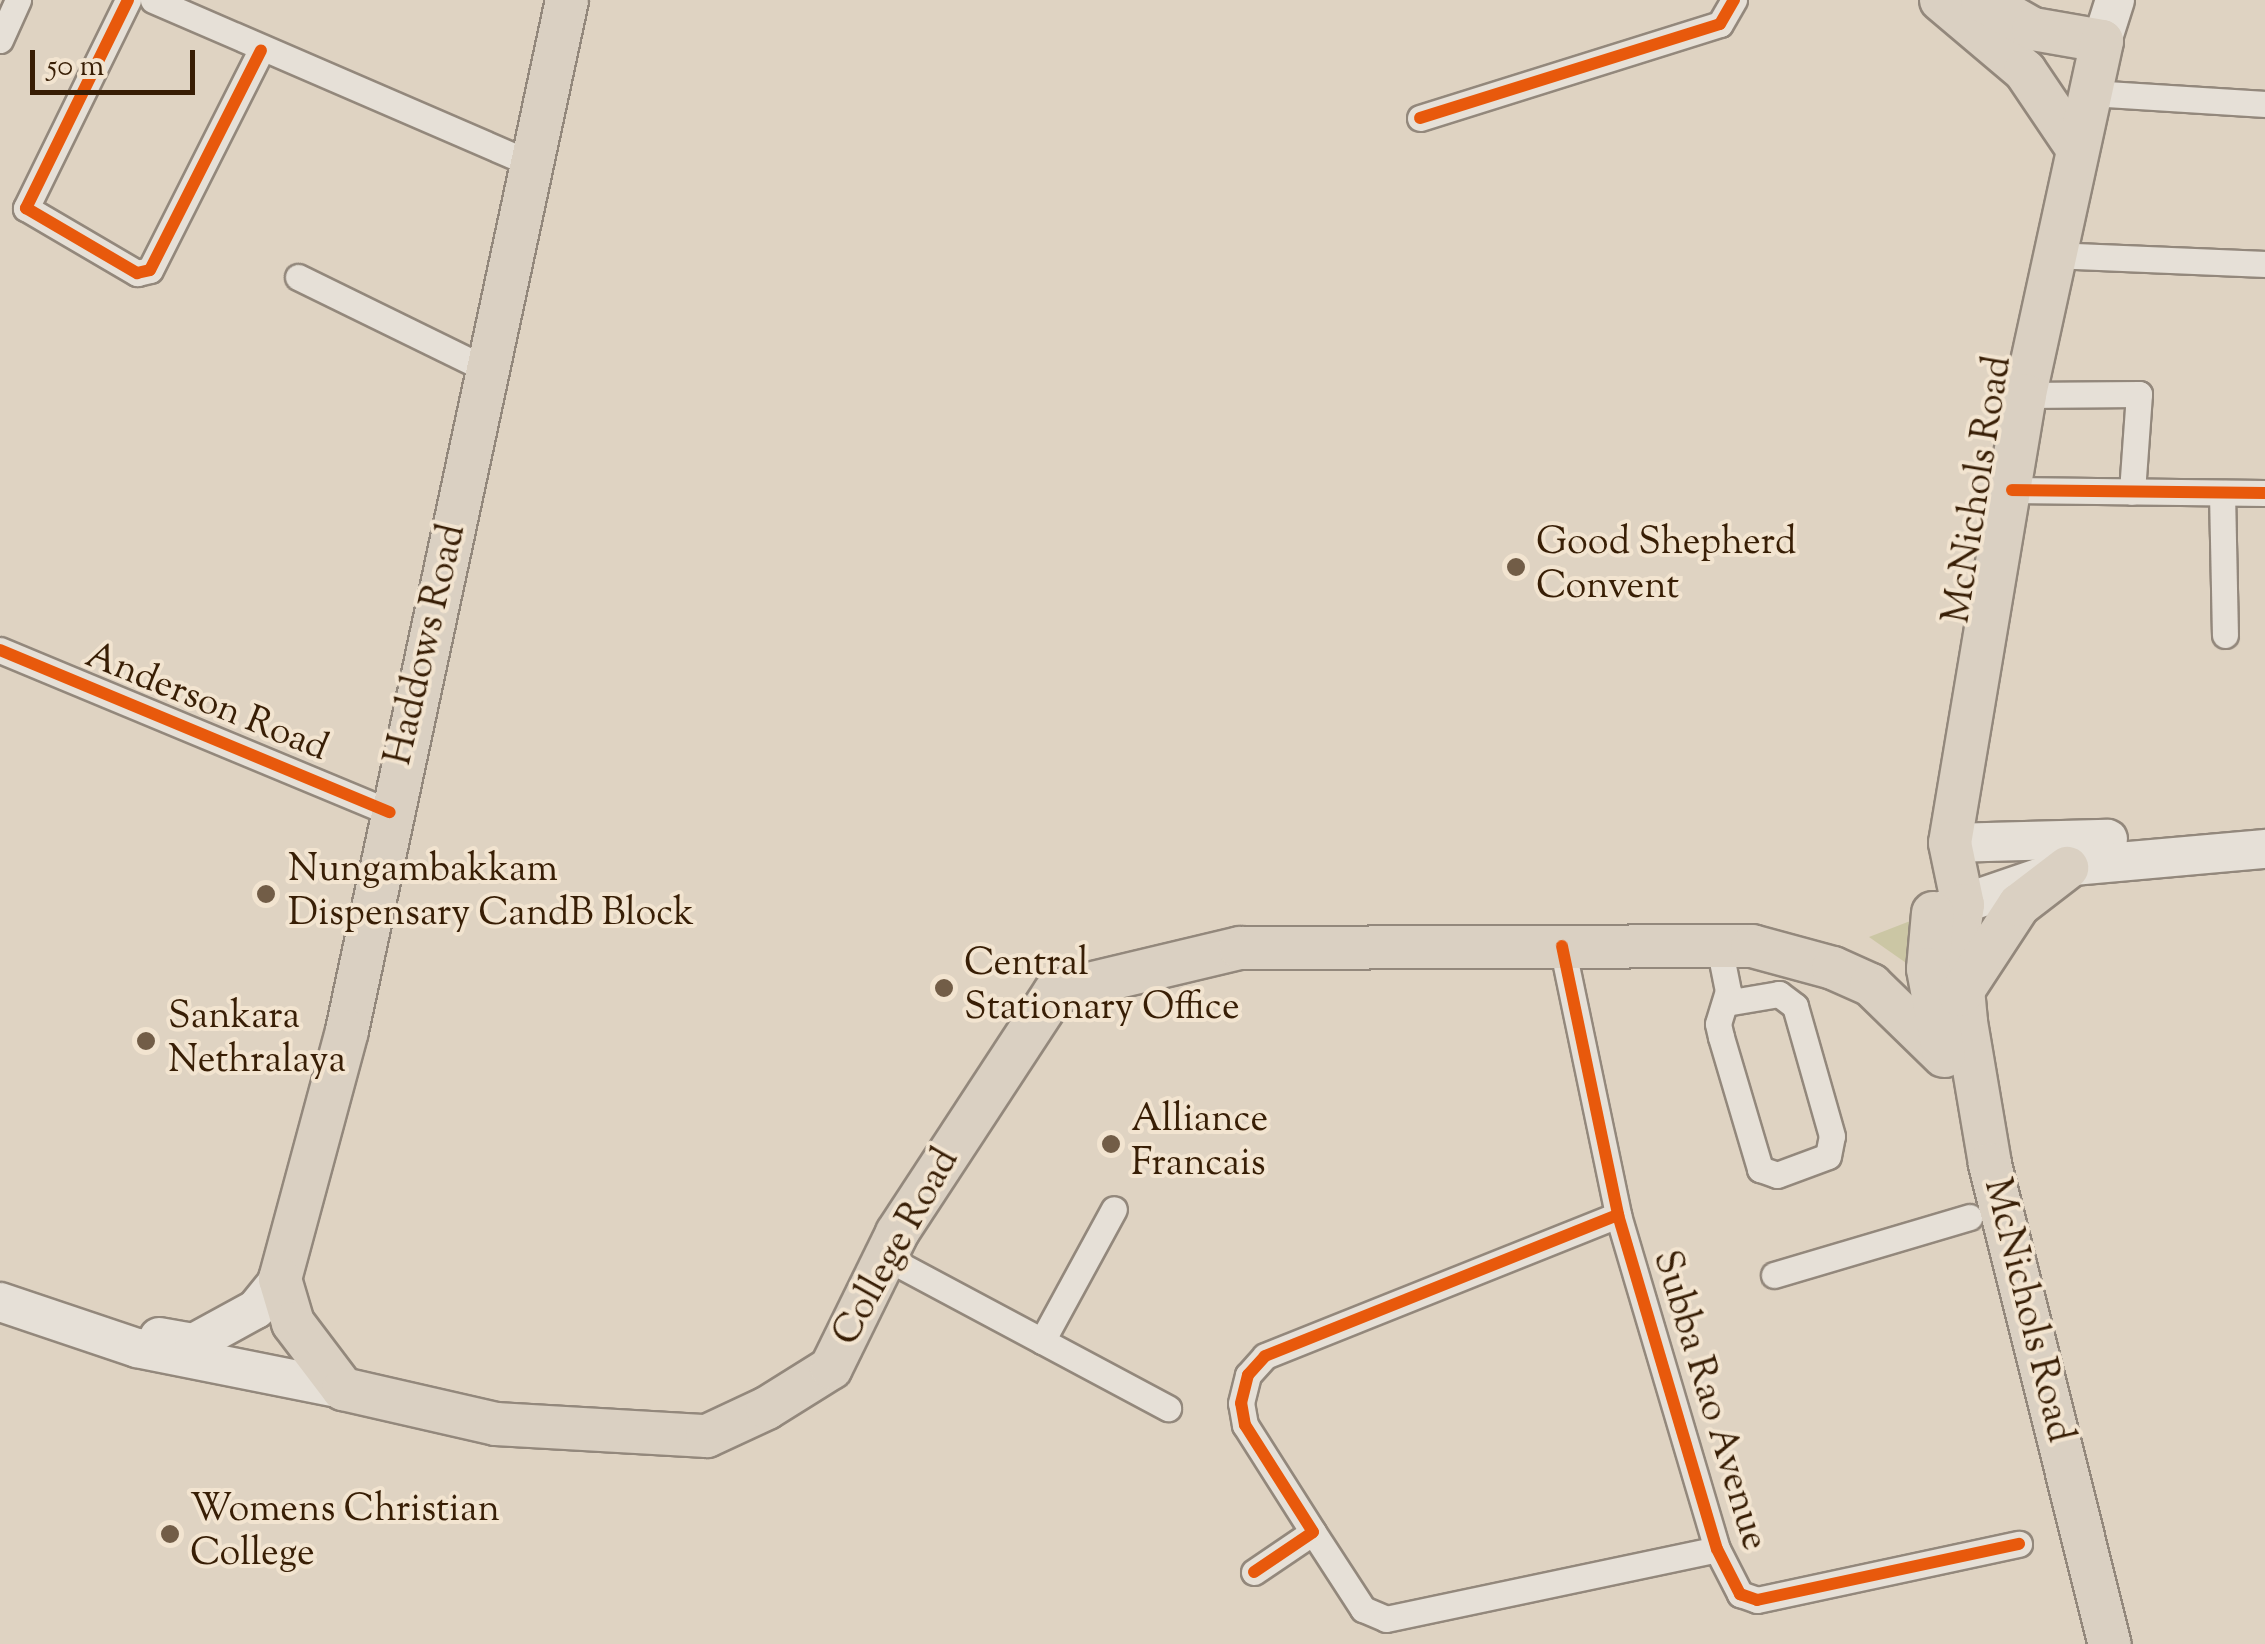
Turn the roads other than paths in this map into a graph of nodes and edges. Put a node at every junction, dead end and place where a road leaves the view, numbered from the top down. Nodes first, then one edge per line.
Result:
1 (18, 0) edge
2 (128, 0) edge
3 (153, 0) edge
4 (568, 0) edge
5 (1734, 0) edge
6 (1941, 0) edge
7 (1982, 0) edge
8 (2115, 0) edge
9 (0, 40) edge
10 (2102, 41) junction
11 (261, 50) junction
12 (2091, 92) junction
13 (2265, 104) edge
14 (1420, 118) dead end
15 (2077, 148) junction
16 (536, 166) junction
17 (2052, 255) junction
18 (2265, 264) edge
19 (298, 277) dead end
20 (490, 370) junction
21 (2024, 396) junction
22 (2012, 490) junction
23 (2132, 492) junction
24 (2222, 493) junction
25 (2265, 493) edge
26 (2226, 635) dead end
27 (0, 650) edge
28 (390, 812) junction
29 (2265, 826) edge
30 (1950, 844) junction
31 (2265, 849) edge
32 (2067, 868) junction
33 (1948, 909) junction
34 (1562, 946) junction
35 (1735, 946) junction
36 (1932, 1001) junction
37 (1726, 1002) junction
38 (1944, 1056) joint
39 (1114, 1209) dead end
40 (1618, 1215) junction
41 (1970, 1216) junction
42 (885, 1257) junction
43 (1774, 1275) dead end
44 (280, 1278) junction
45 (0, 1285) edge
46 (0, 1302) edge
47 (1042, 1341) junction
48 (342, 1389) junction
49 (1168, 1408) dead end
50 (1313, 1532) junction
51 (2019, 1544) dead end
52 (1717, 1549) junction
53 (1254, 1572) dead end
54 (2081, 1644) edge
55 (2110, 1644) edge

1 - 9 street
2 - 11 street
3 - 11 street
4 - 16 main road, Haddows Road
5 - 14 street
6 - 15 main road
7 - 10 main road
8 - 10 main road
10 - 12 main road, McNichols Road
11 - 16 street
12 - 13 street
12 - 15 main road, McNichols Road
15 - 17 main road, McNichols Road
16 - 20 main road, Haddows Road
17 - 18 street
17 - 21 main road, McNichols Road
19 - 20 street
20 - 28 main road, Haddows Road
21 - 22 main road, McNichols Road
21 - 23 street
22 - 23 street
22 - 30 main road, McNichols Road
23 - 24 street
24 - 25 street
24 - 26 street
27 - 28 street, Anderson Road
28 - 44 main road, Haddows Road
29 - 30 main road
30 - 33 main road, McNichols Road
31 - 32 main road
32 - 33 main road
32 - 36 main road
33 - 36 main road, McNichols Road
34 - 35 main road, College Road
34 - 40 street, Subba Rao Avenue
34 - 42 main road, College Road
35 - 36 main road, College Road
35 - 37 street
36 - 38 main road, College Road
36 - 55 main road, McNichols Road
37 - 37 street
38 - 41 main road, McNichols Road
39 - 47 street
40 - 50 street
40 - 52 street, Subba Rao Avenue
41 - 43 street
41 - 54 main road, McNichols Road
42 - 47 street
42 - 48 main road, College Road
44 - 45 main road
44 - 48 main road
46 - 48 main road, College Road
47 - 49 street
50 - 52 street
50 - 53 street
51 - 52 street, Subba Rao Avenue

